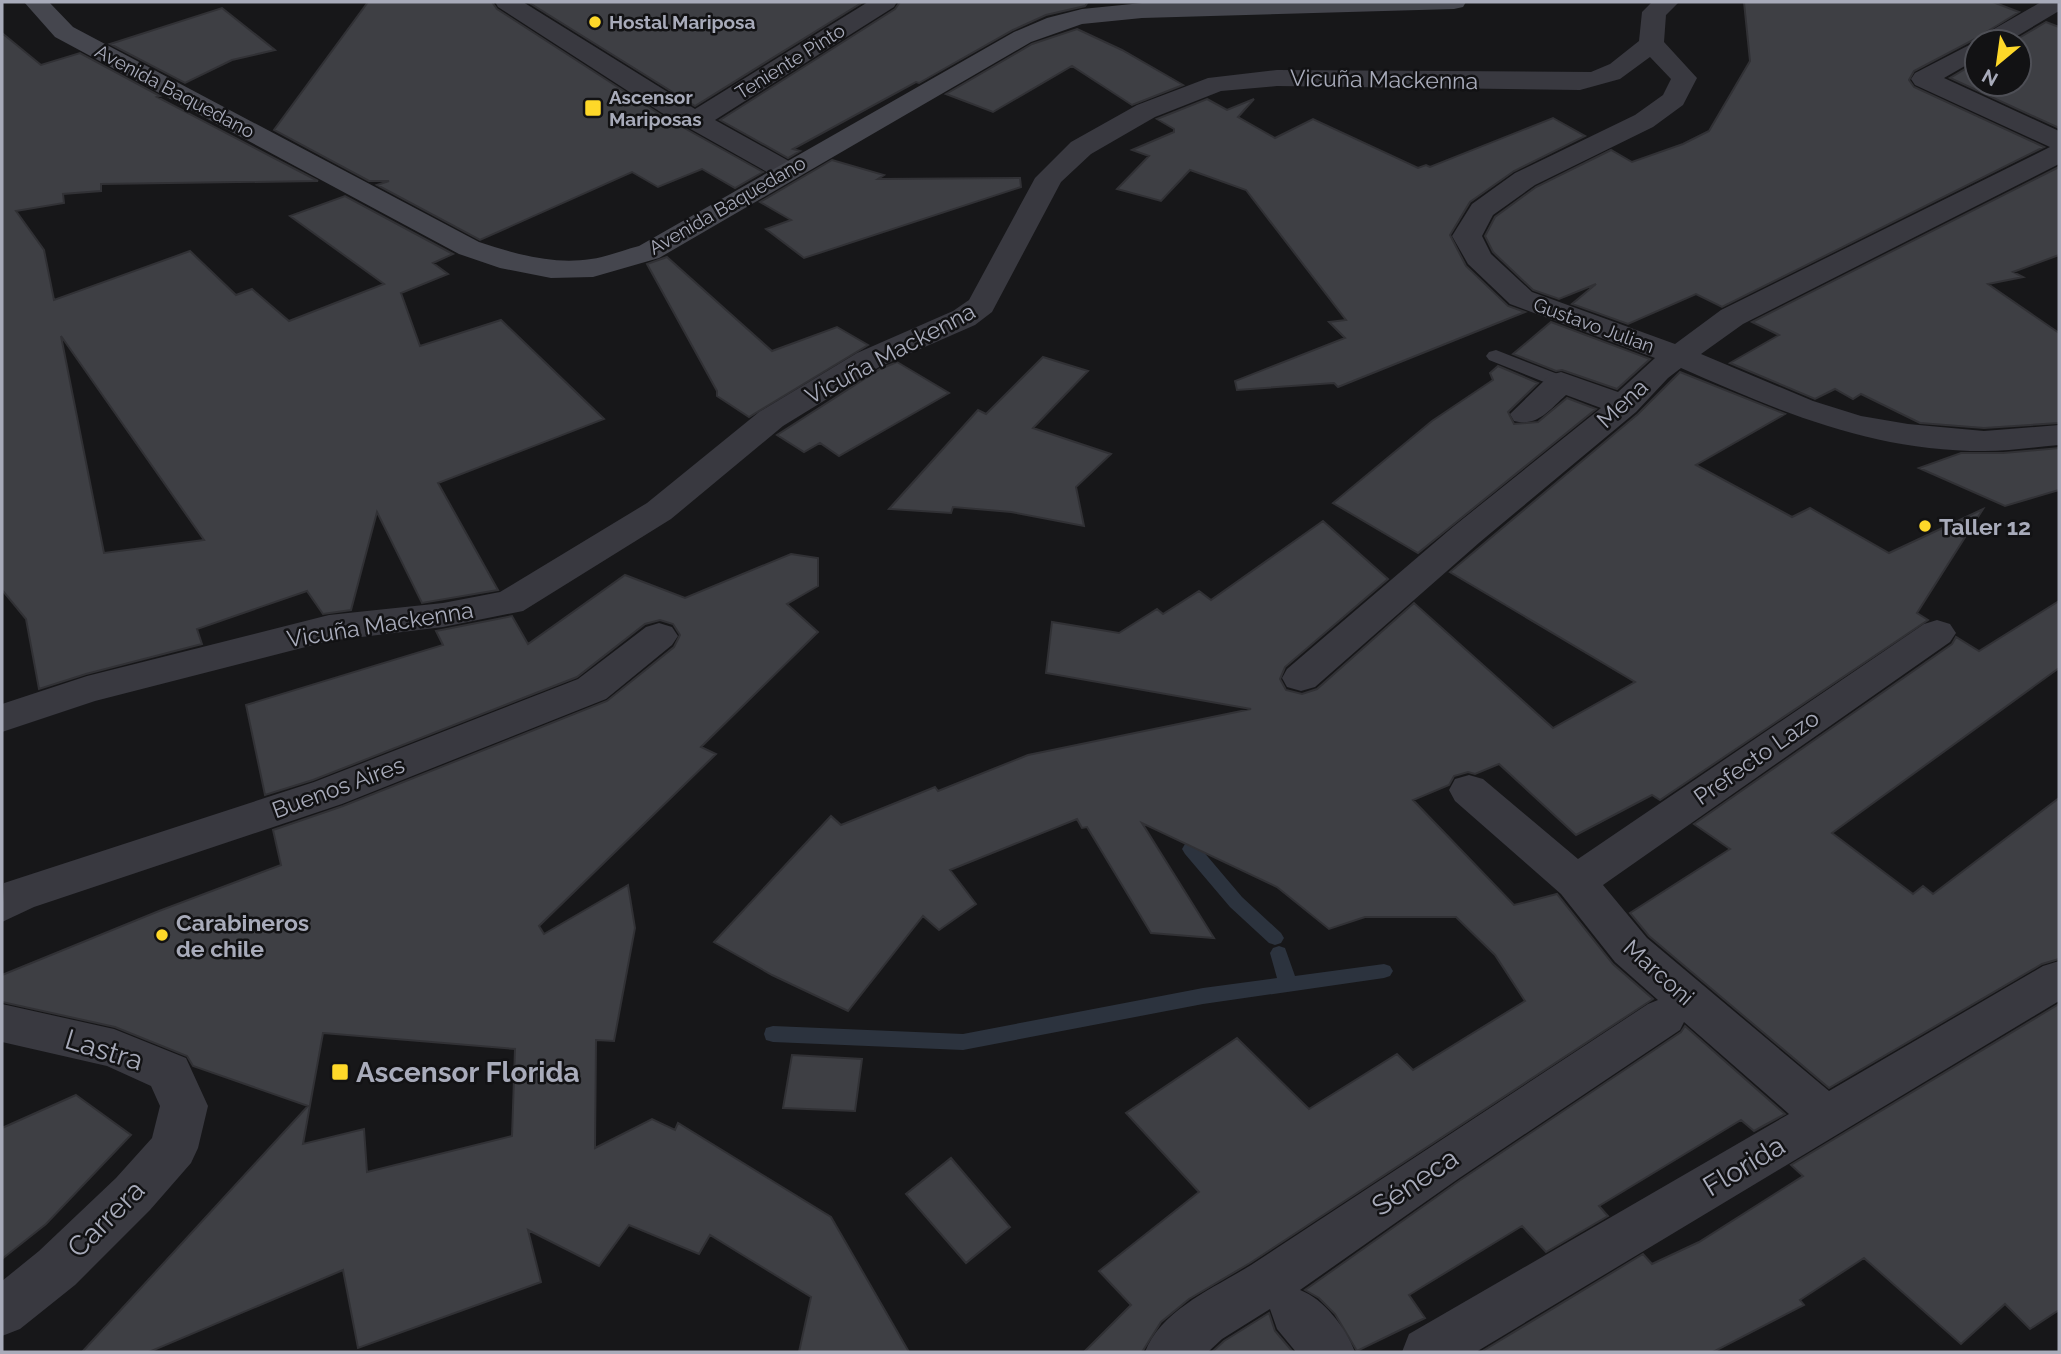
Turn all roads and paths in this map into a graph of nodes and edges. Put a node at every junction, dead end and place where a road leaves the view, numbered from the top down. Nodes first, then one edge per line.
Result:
1 (36, 2) edge
2 (543, 2) edge
3 (885, 2) edge
4 (1454, 2) edge
5 (1667, 2) edge
6 (2058, 2) edge
7 (513, 6) edge
8 (2013, 28) edge
9 (1651, 43) junction
10 (1963, 57) edge
11 (1963, 97) edge
12 (1965, 98) edge
13 (695, 121) junction
14 (2059, 141) edge
15 (2059, 153) edge
16 (786, 170) junction
17 (1496, 356) dead end
18 (1679, 356) junction
19 (1560, 382) junction
20 (1624, 405) junction
21 (1526, 414) dead end
22 (2059, 435) edge
23 (1937, 633) dead end
24 (659, 636) dead end
25 (1301, 678) dead end
26 (2, 718) edge
27 (1469, 790) dead end
28 (1576, 882) junction
29 (2, 905) edge
30 (2059, 979) edge
31 (1664, 1017) dead end
32 (2, 1023) edge
33 (184, 1107) joint
34 (1826, 1117) junction
35 (2, 1312) edge
36 (1295, 1312) dead end
37 (1171, 1352) edge
38 (1329, 1352) edge
39 (1428, 1352) edge

1 - 16 street, Avenida Baquedano
2 - 7 street
3 - 13 street, Teniente Pinto
4 - 16 street, Avenida Baquedano
5 - 9 street
6 - 8 street
7 - 13 street
9 - 18 street, Gustavo Julian
9 - 26 street, Vicuña Mackenna
10 - 11 street
12 - 14 street
13 - 16 street
15 - 18 street, Mena
17 - 19 lane
18 - 20 street, Mena
18 - 22 street, Gustavo Julian
19 - 20 street
19 - 21 street
20 - 25 street, Mena
23 - 28 street, Prefecto Lazo
24 - 29 street, Buenos Aires
27 - 28 street, Marconi
28 - 34 street, Marconi
30 - 34 street, Florida
31 - 37 street, Séneca
32 - 33 street, Lastra
33 - 35 street, Carrera
34 - 39 street, Florida
36 - 38 street

